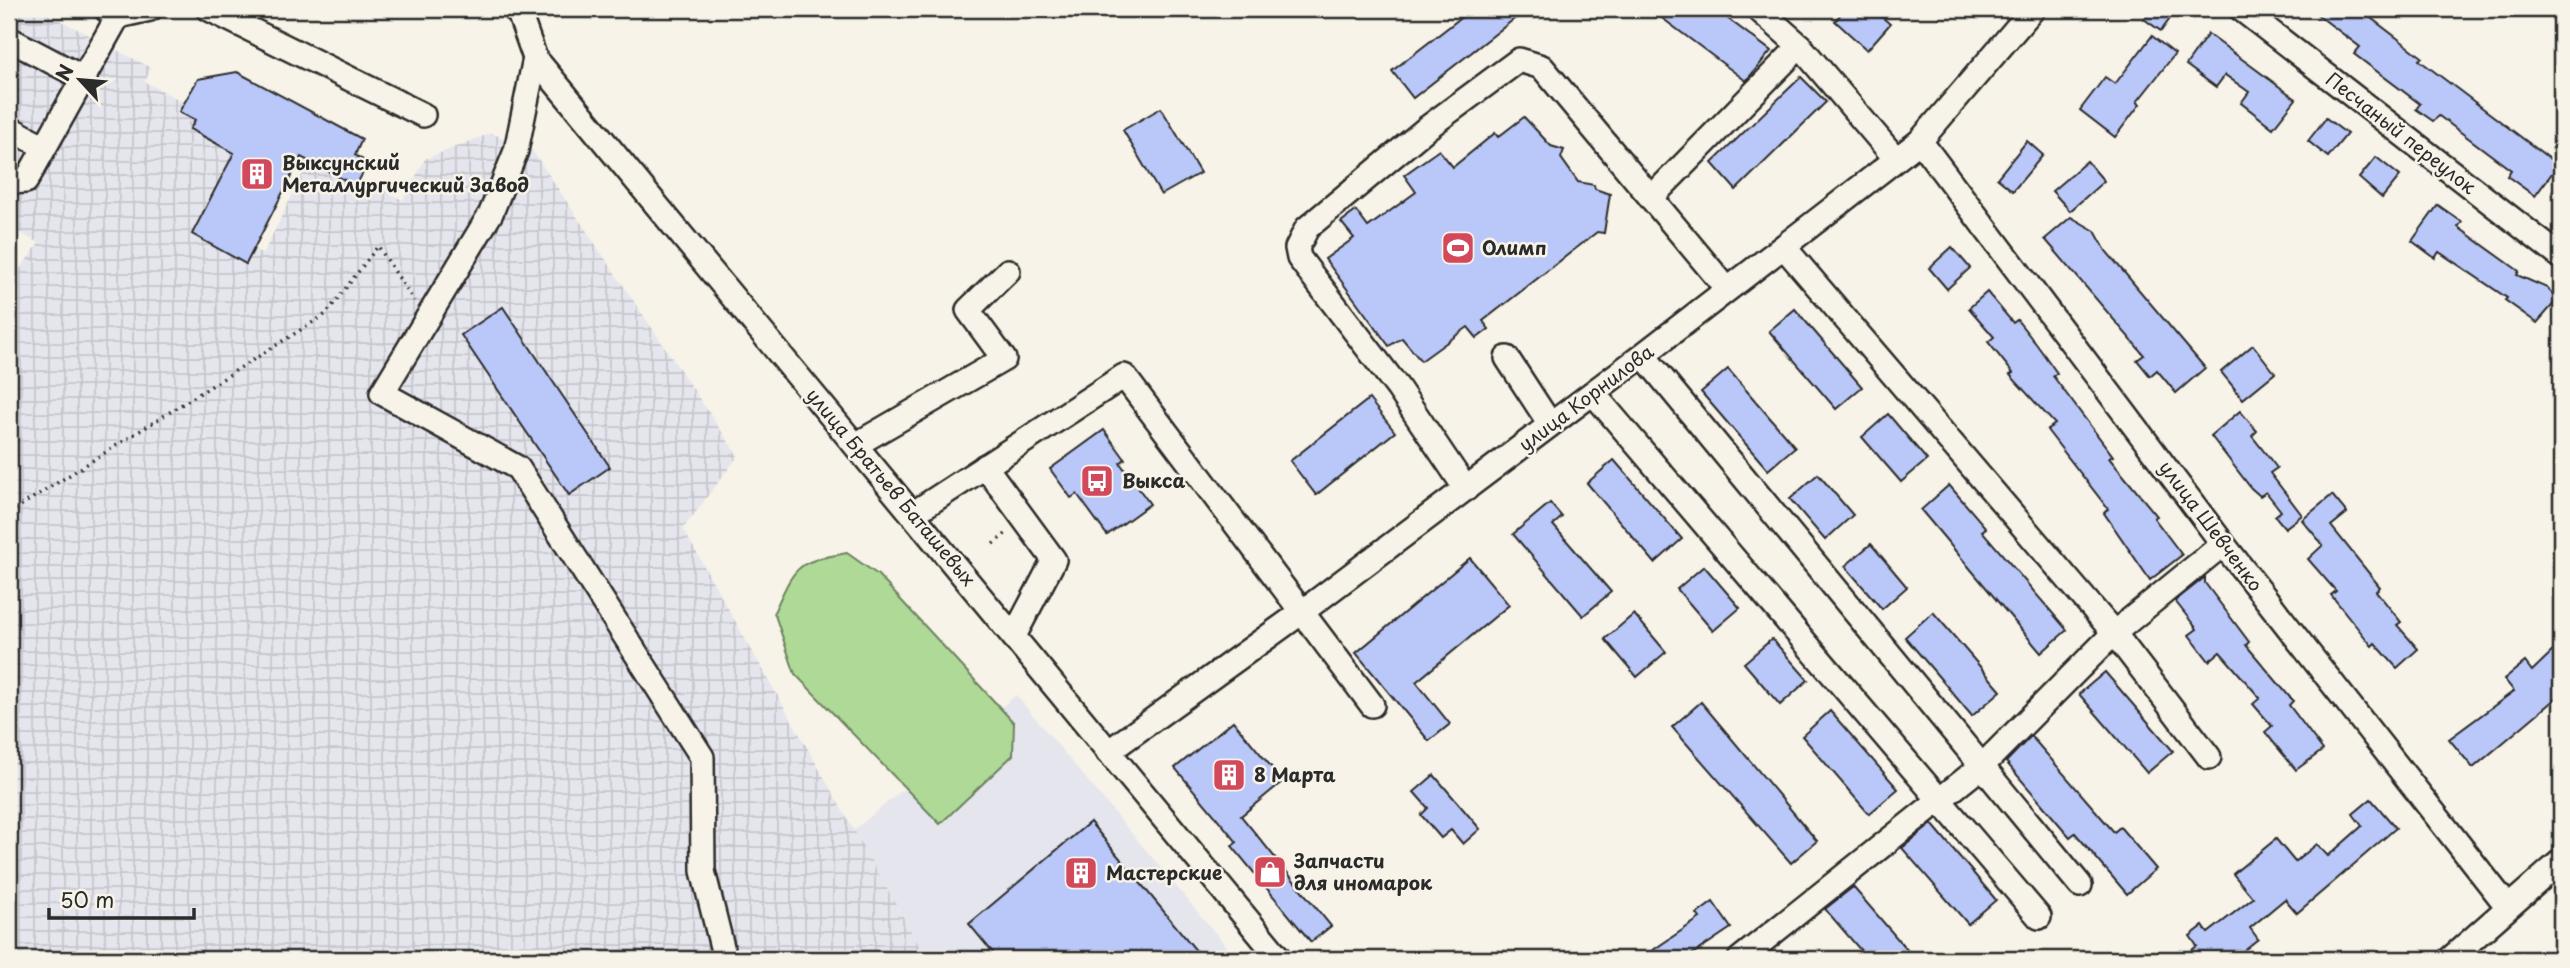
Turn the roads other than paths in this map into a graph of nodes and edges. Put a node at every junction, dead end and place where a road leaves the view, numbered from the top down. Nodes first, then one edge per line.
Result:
1 (150, 9) edge
2 (209, 9) edge
3 (1758, 9) edge
4 (2033, 9) edge
5 (2241, 9) edge
6 (517, 10) edge
7 (111, 12) edge
8 (9, 39) edge
9 (1800, 46) junction
10 (535, 58) junction
11 (85, 79) junction
12 (423, 115) dead end
13 (9, 128) edge
14 (1920, 141) junction
15 (43, 146) junction
16 (1896, 159) junction
17 (9, 181) edge
18 (1651, 198) junction
19 (1784, 247) junction
20 (2561, 257) edge
21 (1008, 271) dead end
22 (1727, 289) junction
23 (1643, 355) junction
24 (1507, 358) dead end
25 (1592, 393) junction
26 (1550, 424) junction
27 (857, 444) junction
28 (985, 466) junction
29 (1466, 489) junction
30 (914, 513) junction
31 (2223, 544) junction
32 (1302, 612) junction
33 (2114, 634) junction
34 (1014, 636) junction
35 (1372, 705) dead end
36 (1108, 752) junction
37 (2209, 757) dead end
38 (1982, 766) junction
39 (1940, 799) junction
40 (2561, 861) edge
41 (2080, 886) dead end
42 (2508, 907) junction
43 (2039, 917) dead end
44 (725, 959) edge
45 (1280, 959) edge
46 (1740, 959) edge
47 (2450, 959) edge

1 - 7 street
2 - 12 street
3 - 9 street
4 - 14 street, улица Корнилова
5 - 20 street, Песчаный переулок
6 - 10 street, улица Братьев Баташевых
7 - 11 street
8 - 11 street
9 - 16 street
9 - 18 street
10 - 27 street, улица Братьев Баташевых
10 - 44 street
11 - 15 street
13 - 15 street
14 - 16 street, улица Корнилова
14 - 31 street, улица Шевченко
15 - 17 street
16 - 19 street, улица Корнилова
18 - 22 street
18 - 29 street
19 - 22 street, улица Корнилова
19 - 33 street
21 - 27 street
22 - 23 street, улица Корнилова
23 - 25 street, улица Корнилова
23 - 38 street
24 - 26 street
25 - 26 street, улица Корнилова
25 - 39 street
26 - 29 street, улица Корнилова
27 - 30 street, улица Братьев Баташевых
28 - 30 street
28 - 32 street
28 - 34 street
29 - 32 street, улица Корнилова
30 - 34 street, улица Братьев Баташевых
31 - 33 street
31 - 42 street, улица Шевченко
32 - 35 street
32 - 36 street, улица Корнилова
33 - 37 street
33 - 38 street
34 - 36 street, улица Братьев Баташевых
36 - 45 street, улица Братьев Баташевых
38 - 39 street
38 - 41 street
39 - 43 street
39 - 46 street
40 - 42 street
42 - 47 street

